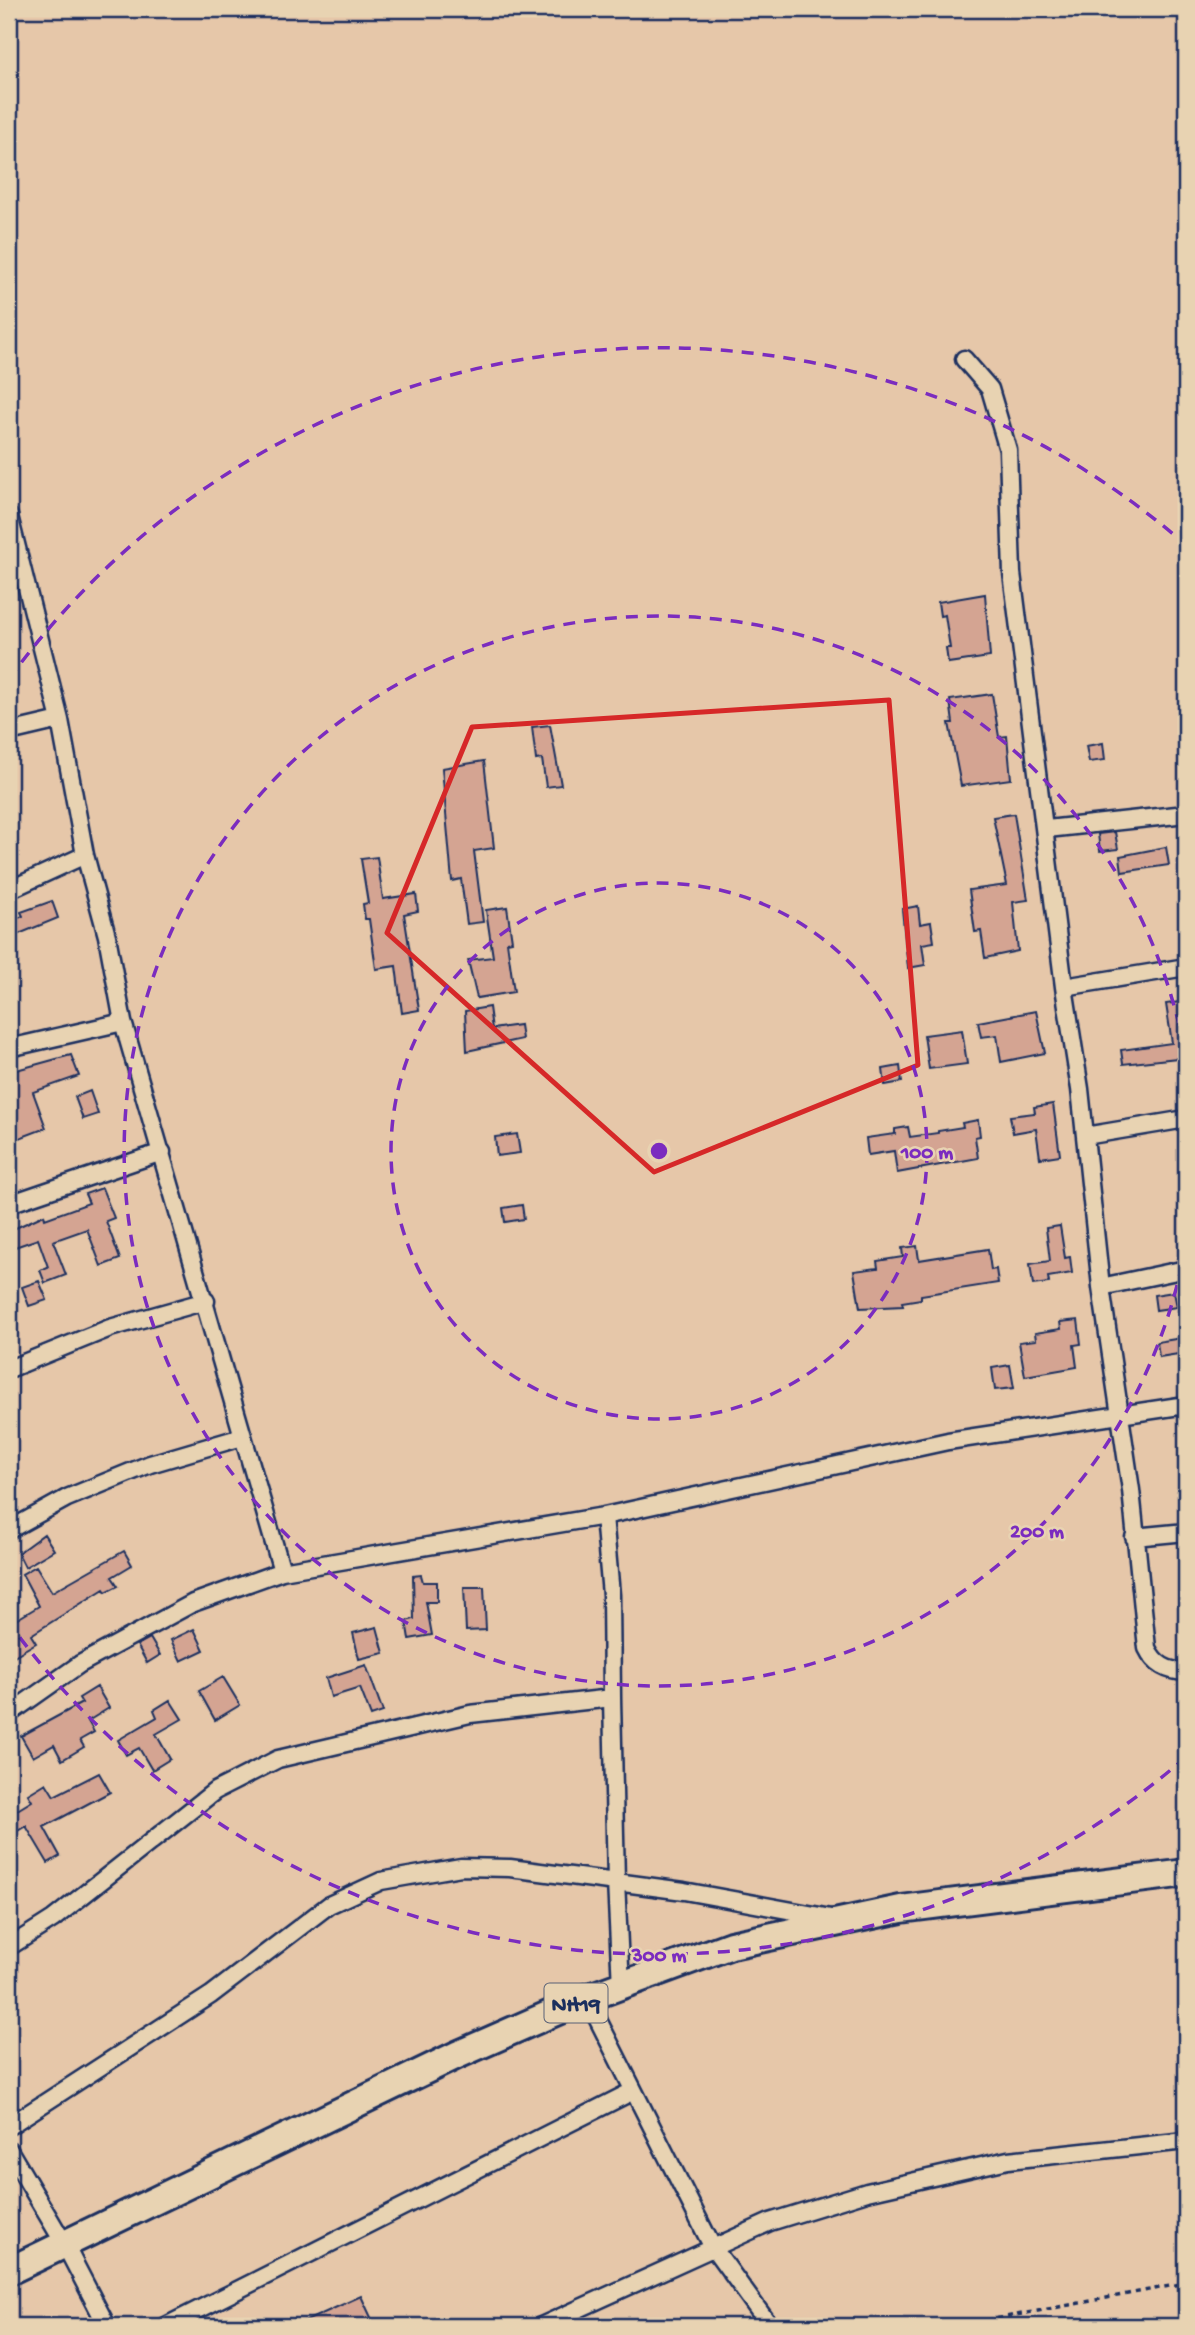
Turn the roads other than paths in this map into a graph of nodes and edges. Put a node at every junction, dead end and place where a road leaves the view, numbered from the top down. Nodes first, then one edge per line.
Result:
1 (964, 359) dead end
2 (9, 516) edge
3 (60, 720) junction
4 (9, 732) edge
5 (1186, 814) edge
6 (1047, 829) junction
7 (85, 855) junction
8 (9, 890) edge
9 (1186, 967) edge
10 (1064, 987) junction
11 (123, 1022) junction
12 (9, 1048) edge
13 (1186, 1119) edge
14 (1085, 1136) junction
15 (162, 1152) junction
16 (9, 1205) edge
17 (1186, 1269) edge
18 (1101, 1287) junction
19 (206, 1301) junction
20 (9, 1369) edge
21 (1186, 1405) edge
22 (1121, 1414) junction
23 (242, 1437) junction
24 (604, 1516) junction
25 (9, 1530) edge
26 (1186, 1532) edge
27 (1134, 1537) junction
28 (282, 1571) junction
29 (1186, 1672) edge
30 (612, 1698) junction
31 (9, 1714) edge
32 (1186, 1873) edge
33 (616, 1882) junction
34 (839, 1920) junction
35 (9, 1948) edge
36 (621, 1986) junction
37 (587, 1998) junction
38 (634, 2091) junction
39 (9, 2126) edge
40 (1186, 2141) edge
41 (9, 2150) edge
42 (65, 2245) junction
43 (712, 2246) junction
44 (9, 2271) edge
45 (107, 2326) edge
46 (166, 2326) edge
47 (541, 2326) edge
48 (769, 2326) edge

1 - 6 street
2 - 3 street
3 - 4 street
3 - 7 street
5 - 6 street
6 - 10 street
7 - 8 street
7 - 11 street
9 - 10 street
10 - 14 street
11 - 12 street
11 - 15 street
13 - 14 street
14 - 18 street
15 - 16 street
15 - 19 street
17 - 18 street
18 - 22 street
19 - 20 street
19 - 23 street
21 - 22 street
22 - 24 street
22 - 27 street
23 - 25 street
23 - 28 street
24 - 28 street
24 - 30 street
26 - 27 street
27 - 29 street
28 - 31 street
30 - 33 street
30 - 35 street
32 - 34 highway, NH19
33 - 34 street
33 - 36 street
33 - 39 street
34 - 36 highway, NH19
36 - 37 highway, NH19
37 - 38 street
37 - 42 highway, NH19
38 - 43 street
38 - 46 street
40 - 43 street
41 - 42 street
42 - 44 highway, NH19
42 - 45 street
43 - 47 street
43 - 48 street

